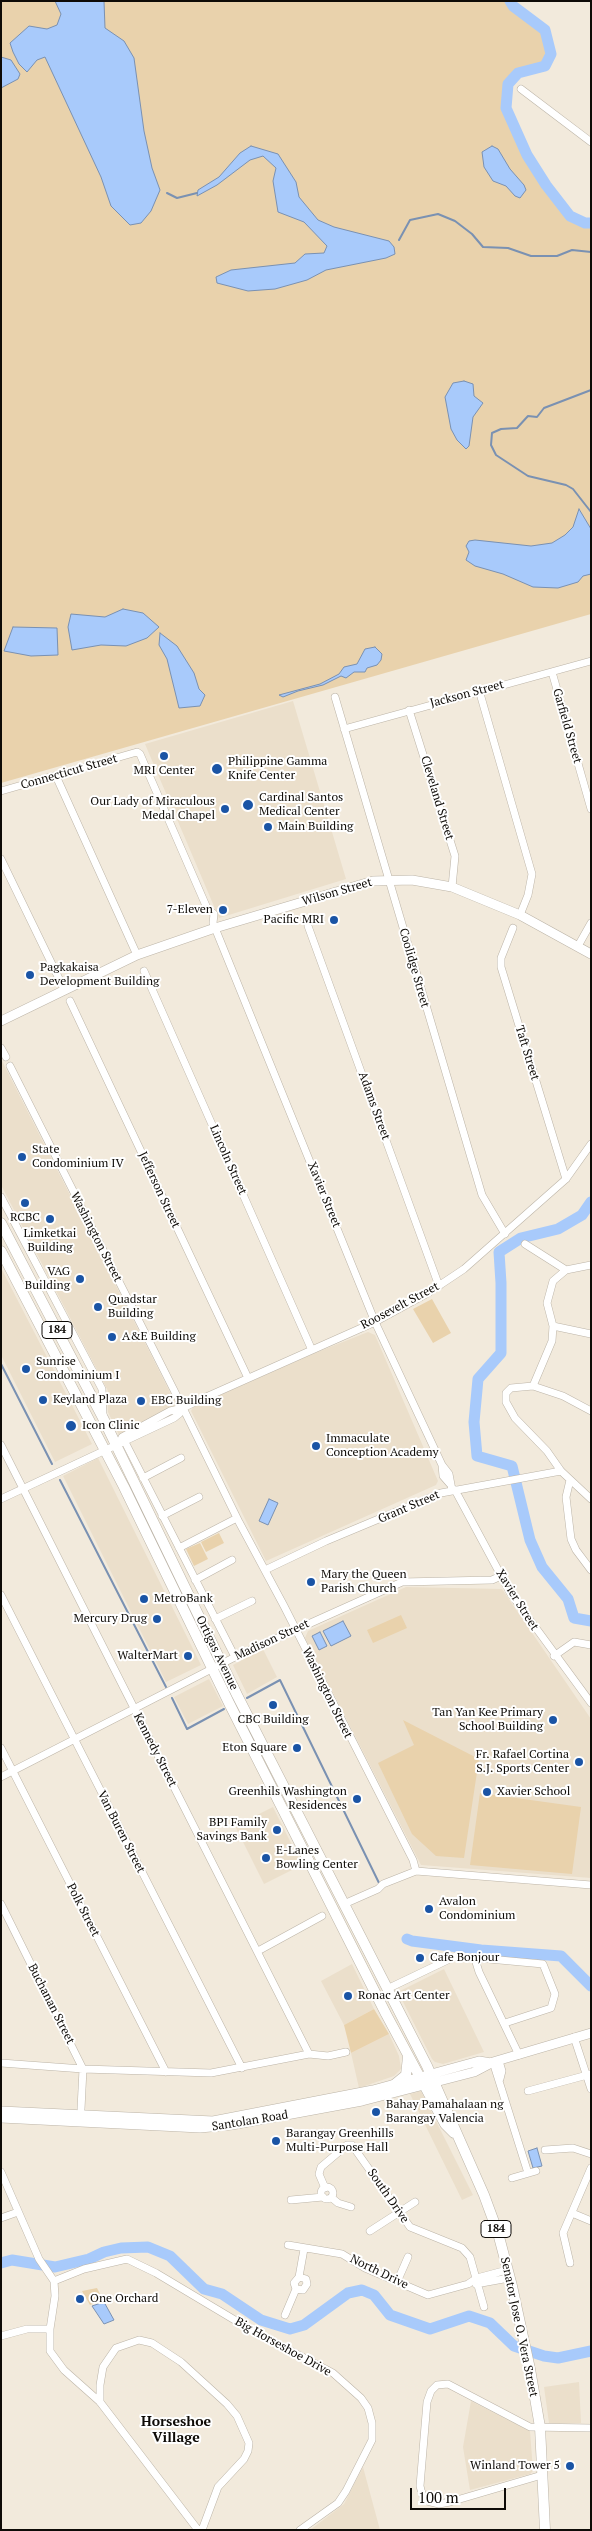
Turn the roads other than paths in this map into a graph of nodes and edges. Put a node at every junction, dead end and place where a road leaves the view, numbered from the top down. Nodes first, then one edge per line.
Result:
1 (521, 89) dead end
2 (591, 142) edge
3 (591, 661) edge
4 (552, 672) junction
5 (478, 690) junction
6 (335, 697) dead end
7 (409, 710) junction
8 (344, 729) junction
9 (137, 752) joint
10 (56, 776) junction
11 (1, 792) edge
12 (591, 809) edge
13 (1, 859) edge
14 (388, 880) junction
15 (452, 887) junction
16 (520, 915) junction
17 (591, 923) edge
18 (308, 926) dead end
19 (217, 928) junction
20 (513, 928) dead end
21 (578, 946) junction
22 (591, 954) edge
23 (137, 955) junction
24 (144, 971) dead end
25 (64, 989) junction
26 (70, 1002) dead end
27 (1, 1021) edge
28 (1, 1027) edge
29 (1, 1048) edge
30 (6, 1057) dead end
31 (10, 1066) dead end
32 (591, 1144) edge
33 (566, 1179) junction
34 (1, 1197) edge
35 (1, 1223) edge
36 (505, 1234) junction
37 (525, 1244) dead end
38 (1, 1251) edge
39 (591, 1265) edge
40 (566, 1270) junction
41 (439, 1286) junction
42 (375, 1322) junction
43 (553, 1326) junction
44 (591, 1334) edge
45 (312, 1348) junction
46 (248, 1378) junction
47 (533, 1386) junction
48 (184, 1408) junction
49 (591, 1410) edge
50 (103, 1418) junction
51 (120, 1442) junction
52 (1, 1445) edge
53 (104, 1449) junction
54 (181, 1458) dead end
55 (561, 1471) junction
56 (143, 1478) junction
57 (570, 1480) junction
58 (23, 1488) junction
59 (452, 1488) junction
60 (199, 1497) dead end
61 (1, 1499) edge
62 (591, 1499) edge
63 (162, 1516) junction
64 (237, 1518) junction
65 (179, 1548) junction
66 (232, 1560) dead end
67 (265, 1570) junction
68 (591, 1570) edge
69 (501, 1576) junction
70 (195, 1580) junction
71 (1, 1595) edge
72 (252, 1601) dead end
73 (216, 1619) junction
74 (296, 1630) junction
75 (591, 1645) edge
76 (554, 1656) junction
77 (235, 1657) junction
78 (218, 1666) junction
79 (591, 1703) edge
80 (134, 1709) junction
81 (74, 1739) junction
82 (1, 1748) edge
83 (13, 1771) junction
84 (1, 1777) edge
85 (416, 1871) junction
86 (591, 1885) edge
87 (1, 1904) edge
88 (344, 1904) junction
89 (322, 1916) dead end
90 (258, 1951) junction
91 (475, 1959) junction
92 (387, 1989) junction
93 (505, 2024) junction
94 (591, 2033) edge
95 (574, 2038) junction
96 (346, 2052) dead end
97 (407, 2053) junction
98 (309, 2054) junction
99 (519, 2055) junction
100 (495, 2062) junction
101 (1, 2063) edge
102 (83, 2068) junction
103 (242, 2068) junction
104 (166, 2072) junction
105 (589, 2074) edge
106 (428, 2080) junction
107 (396, 2084) junction
108 (591, 2089) edge
109 (528, 2092) dead end
110 (81, 2108) dead end
111 (1, 2111) edge
112 (1, 2118) edge
113 (545, 2150) dead end
114 (591, 2154) edge
115 (591, 2168) edge
116 (536, 2171) dead end
117 (1, 2172) edge
118 (528, 2173) junction
119 (512, 2178) dead end
120 (325, 2188) junction
121 (322, 2197) junction
122 (332, 2198) junction
123 (291, 2200) dead end
124 (415, 2202) dead end
125 (351, 2207) dead end
126 (18, 2212) junction
127 (399, 2212) junction
128 (572, 2213) junction
129 (1, 2218) edge
130 (591, 2221) edge
131 (370, 2231) dead end
132 (288, 2245) dead end
133 (304, 2249) junction
134 (408, 2257) dead end
135 (570, 2263) dead end
136 (508, 2274) junction
137 (54, 2280) junction
138 (478, 2281) junction
139 (396, 2282) junction
140 (484, 2307) dead end
141 (286, 2315) dead end
142 (50, 2329) junction
143 (1, 2336) edge
144 (100, 2402) junction
145 (540, 2428) junction
146 (591, 2428) edge
147 (542, 2475) junction
148 (200, 2530) edge
149 (300, 2530) edge
150 (545, 2530) edge

1 - 2 street
3 - 4 street, Jackson Street
4 - 5 street, Jackson Street
4 - 12 street, Garfield Street
5 - 7 street, Jackson Street
5 - 16 street
6 - 8 street, Coolidge Street
7 - 8 street, Jackson Street
7 - 15 street, Cleveland Street
8 - 14 street, Coolidge Street
9 - 10 street, Connecticut Street
9 - 19 street, Xavier Street
10 - 11 street, Connecticut Street
10 - 23 street
13 - 25 street
14 - 15 main road, Wilson Street
14 - 19 main road, Wilson Street
14 - 36 street, Coolidge Street
15 - 16 main road, Wilson Street
16 - 21 main road, Wilson Street
17 - 21 street
18 - 41 street, Adams Street
19 - 23 main road, Wilson Street
19 - 28 main road, Wilson Street
19 - 42 street, Xavier Street
20 - 33 street, Taft Street
21 - 22 main road, Wilson Street
23 - 25 main road, Wilson Street
24 - 45 street, Lincoln Street
25 - 27 main road, Wilson Street
26 - 46 street, Jefferson Street
29 - 30 street
31 - 48 street, Washington Street
32 - 33 street, Roosevelt Street
33 - 36 street, Roosevelt Street
34 - 50 street
35 - 50 main road, Ortigas Avenue / 184
36 - 41 street, Roosevelt Street
37 - 40 street
38 - 53 main road, Ortigas Avenue / 184
39 - 40 street
40 - 43 street
41 - 42 street, Roosevelt Street
42 - 45 street, Roosevelt Street
42 - 59 street, Xavier Street
43 - 44 street
43 - 47 street
45 - 46 street, Roosevelt Street
46 - 48 street, Roosevelt Street
47 - 49 street
47 - 55 street
48 - 51 street, Roosevelt Street
48 - 64 street, Washington Street
50 - 51 main road, Ortigas Avenue / 184
51 - 53 street
51 - 56 street
51 - 78 main road, Ortigas Avenue / 184
52 - 58 street, Kennedy Street
53 - 58 street
53 - 78 main road, Ortigas Avenue / 184
54 - 56 street
55 - 57 street
55 - 59 street, Grant Street
56 - 63 street
57 - 62 street
57 - 68 street
58 - 61 street
58 - 80 street, Kennedy Street
59 - 67 street, Grant Street
59 - 69 street, Xavier Street
60 - 63 street
63 - 65 street
64 - 65 street
64 - 67 street, Washington Street
65 - 70 street
66 - 70 street
67 - 74 street, Washington Street
69 - 74 street, Madison Street
69 - 76 street, Xavier Street
70 - 73 street
71 - 81 street, Van Buren Street
72 - 73 street
73 - 77 street
74 - 77 street, Madison Street
74 - 85 street, Washington Street
75 - 76 street
76 - 79 street, Xavier Street
77 - 78 street, Madison Street
78 - 80 street, Madison Street
78 - 88 main road, Ortigas Avenue / 184
78 - 97 main road, Ortigas Avenue / 184
80 - 81 street, Madison Street
80 - 90 street, Kennedy Street
81 - 83 street, Madison Street
81 - 103 street, Van Buren Street
82 - 83 street, Polk Street
83 - 84 street, Madison Street
83 - 104 street, Polk Street
85 - 86 street
85 - 88 street
87 - 102 street, Buchanan Street
88 - 92 main road, Ortigas Avenue / 184
89 - 90 street
90 - 98 street, Kennedy Street
91 - 92 street
91 - 93 street
91 - 93 street
92 - 106 main road, Ortigas Avenue / 184
93 - 99 street
94 - 95 main road, Santolan Road
95 - 99 main road, Santolan Road
95 - 105 street
96 - 98 street
97 - 106 main road, Ortigas Avenue / 184
97 - 107 main road
98 - 103 street
99 - 100 main road, Santolan Road
100 - 106 main road, Santolan Road
100 - 118 street
101 - 102 street
102 - 104 street
102 - 110 street, Buchanan Street
103 - 104 street
105 - 108 street
105 - 109 street
106 - 107 main road, Santolan Road
106 - 112 main road, Santolan Road
106 - 136 main road, Senator Jose O. Vera Street / 184
107 - 111 main road, Santolan Road
113 - 114 street
115 - 128 street
116 - 118 street
117 - 126 street
118 - 119 street
120 - 121 street
120 - 122 street
120 - 127 street, South Drive
121 - 122 street
121 - 123 street
122 - 125 street
124 - 127 street
126 - 129 street
126 - 137 street
127 - 131 street
127 - 138 street, South Drive
128 - 130 street
128 - 135 street
132 - 133 street, North Drive
133 - 139 street, North Drive
133 - 141 street
134 - 139 street
136 - 138 street, North Drive
136 - 145 main road, Senator Jose O. Vera Street / 184
137 - 142 street
137 - 149 street, Big Horseshoe Drive
138 - 139 street, North Drive
138 - 140 street, South Drive
142 - 143 street
142 - 144 street
144 - 148 street
144 - 148 street
145 - 146 street
145 - 147 main road, Senator Jose O. Vera Street / 184
145 - 147 street
147 - 150 main road, Senator Jose O. Vera Street / 184

